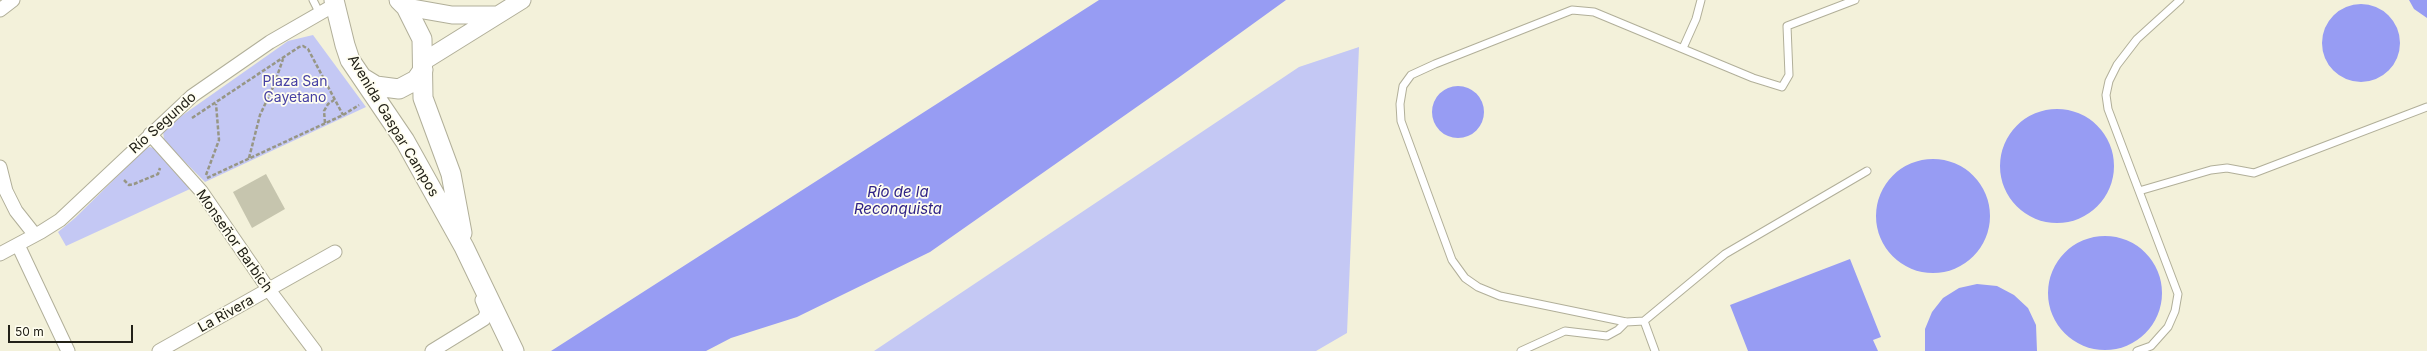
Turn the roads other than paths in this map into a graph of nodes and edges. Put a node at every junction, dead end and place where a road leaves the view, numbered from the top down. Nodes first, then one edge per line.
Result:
1 (13, 0) edge
2 (313, 0) edge
3 (522, 0) edge
4 (1701, 0) edge
5 (1856, 0) edge
6 (2180, 0) edge
7 (403, 3) edge
8 (332, 4) edge
9 (0, 10) edge
10 (497, 15) junction
11 (1682, 48) junction
12 (423, 65) junction
13 (362, 77) junction
14 (2427, 107) edge
15 (150, 134) junction
16 (0, 167) edge
17 (1866, 171) dead end
18 (2139, 191) junction
19 (35, 236) junction
20 (18, 245) junction
21 (464, 248) junction
22 (335, 252) dead end
23 (0, 254) edge
24 (269, 290) junction
25 (1644, 321) junction
26 (1626, 322) junction
27 (68, 351) edge
28 (159, 351) edge
29 (315, 351) edge
30 (432, 351) edge
31 (514, 351) edge
32 (1521, 351) edge
33 (1655, 351) edge
34 (2137, 351) edge

1 - 9 street
2 - 8 lane
3 - 10 street
4 - 11 lane
5 - 11 lane
6 - 18 lane
7 - 10 street
7 - 12 main road, Avenida Gaspar Campos
8 - 13 main road, Avenida Gaspar Campos
8 - 15 street, Río Segundo
10 - 12 street
11 - 26 lane
12 - 13 main road
12 - 21 main road, Avenida Gaspar Campos
13 - 21 main road, Avenida Gaspar Campos
14 - 18 lane
15 - 19 street, Río Segundo
15 - 24 street, Monseñor Barbich
16 - 19 street
17 - 25 lane
18 - 34 lane
19 - 20 street, Río Segundo
20 - 23 street, Río Segundo
20 - 27 street
21 - 30 street
21 - 31 main road, Avenida Gaspar Campos
22 - 24 street, La Rivera
24 - 28 street, La Rivera
24 - 29 street, Monseñor Barbich
25 - 26 lane
25 - 33 lane
26 - 32 lane

